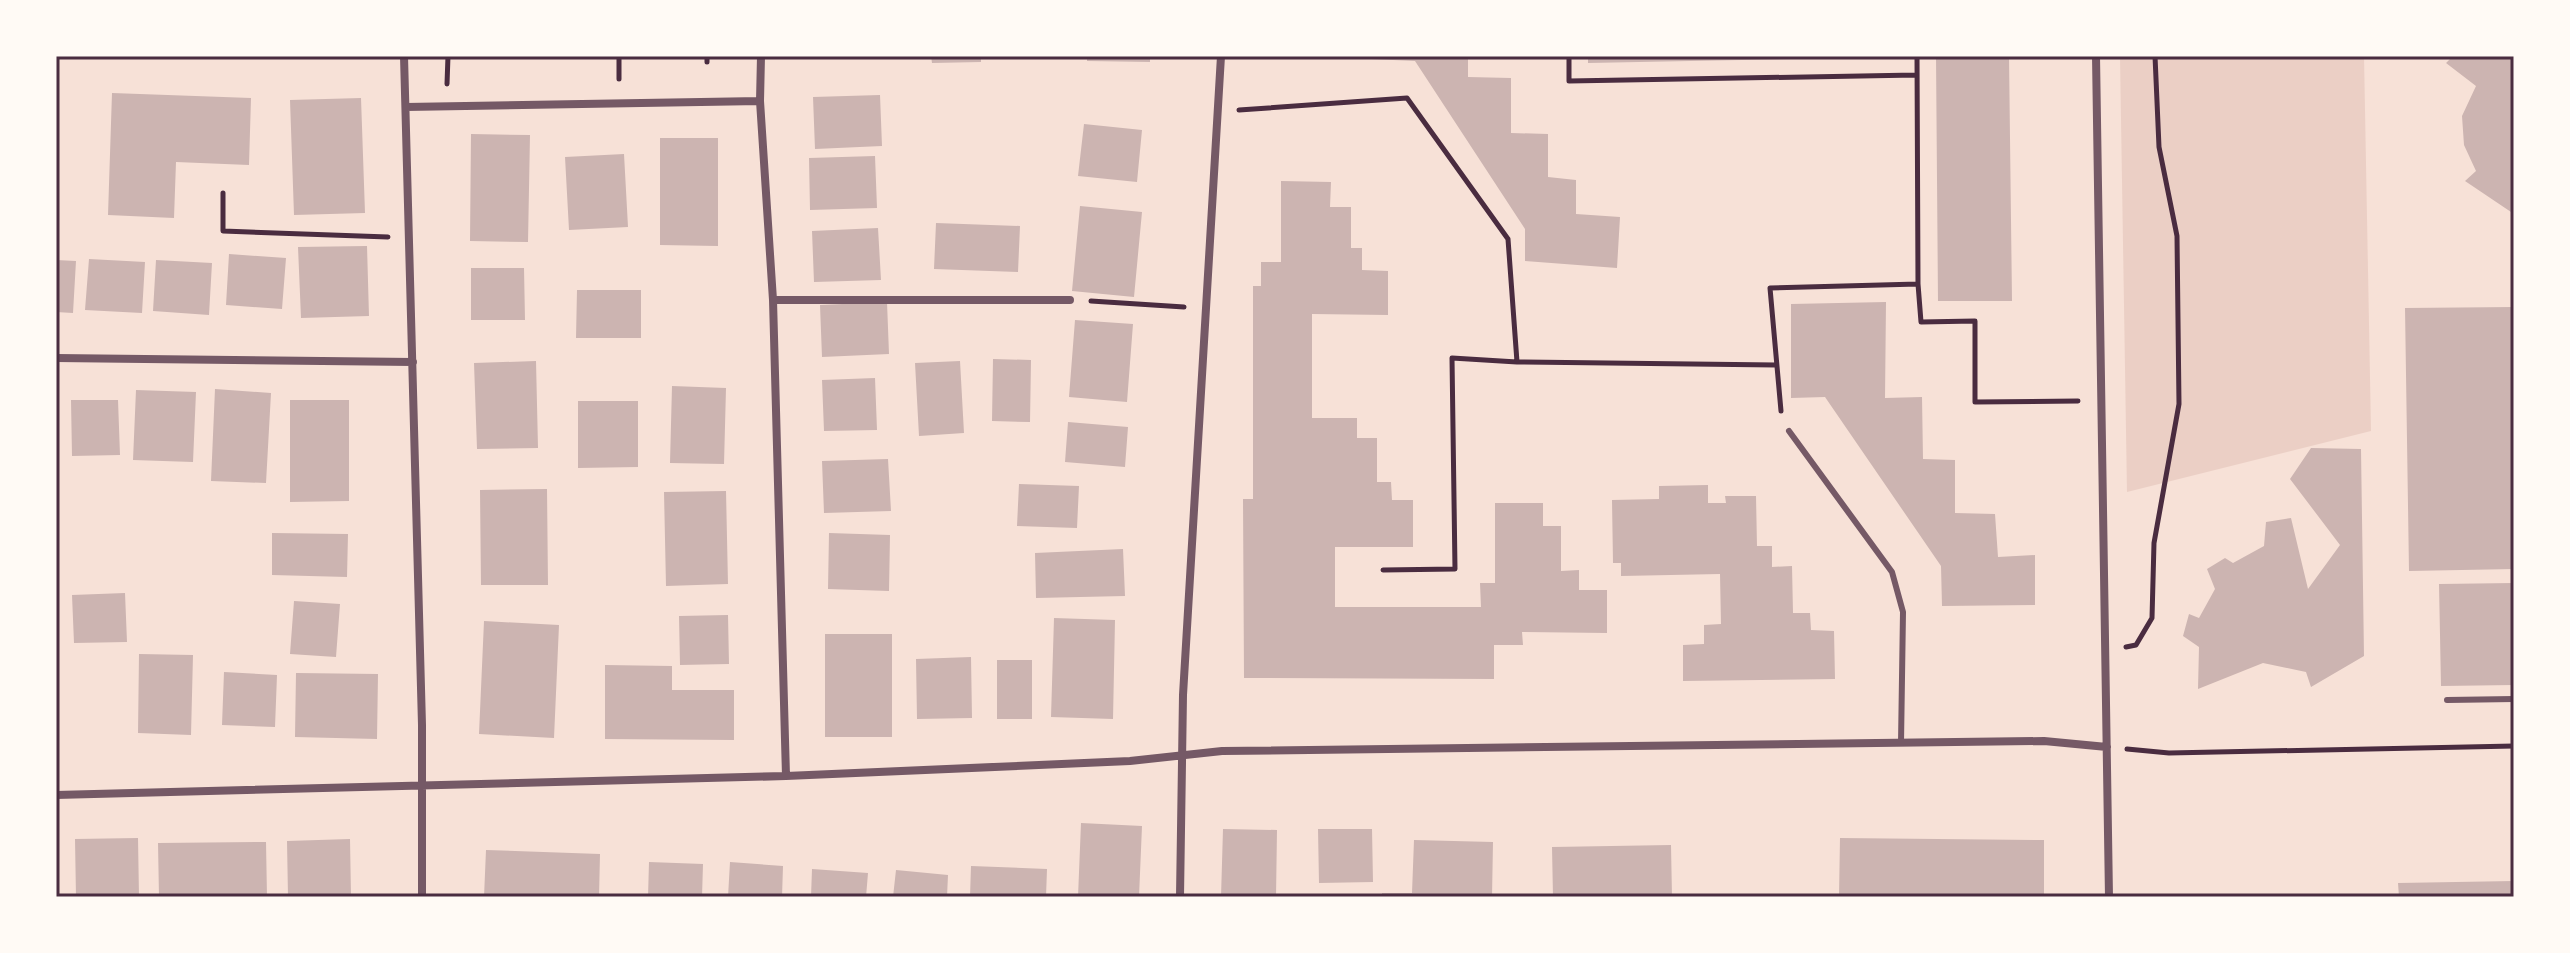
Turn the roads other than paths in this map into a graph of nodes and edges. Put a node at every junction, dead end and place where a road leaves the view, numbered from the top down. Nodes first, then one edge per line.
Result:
1 (404, 56) edge
2 (761, 56) edge
3 (1221, 56) edge
4 (2096, 56) edge
5 (760, 101) junction
6 (406, 107) junction
7 (773, 300) junction
8 (1070, 300) road end
9 (56, 358) edge
10 (413, 362) junction
11 (1789, 431) dead end
12 (2514, 699) edge
13 (2447, 700) dead end
14 (1901, 743) junction
15 (2107, 747) junction
16 (1181, 754) junction
17 (786, 776) junction
18 (422, 787) junction
19 (56, 795) edge
20 (422, 897) edge
21 (1180, 897) edge
22 (2109, 897) edge

1 - 6 street
2 - 5 street
3 - 16 street
4 - 15 street
5 - 6 street
5 - 7 street
6 - 10 street
7 - 8 street
7 - 17 street
9 - 10 street
10 - 18 street
11 - 14 lane
12 - 13 lane
14 - 15 street
14 - 16 street
15 - 22 street
16 - 17 street
16 - 21 street
17 - 18 street
18 - 19 street
18 - 20 street

